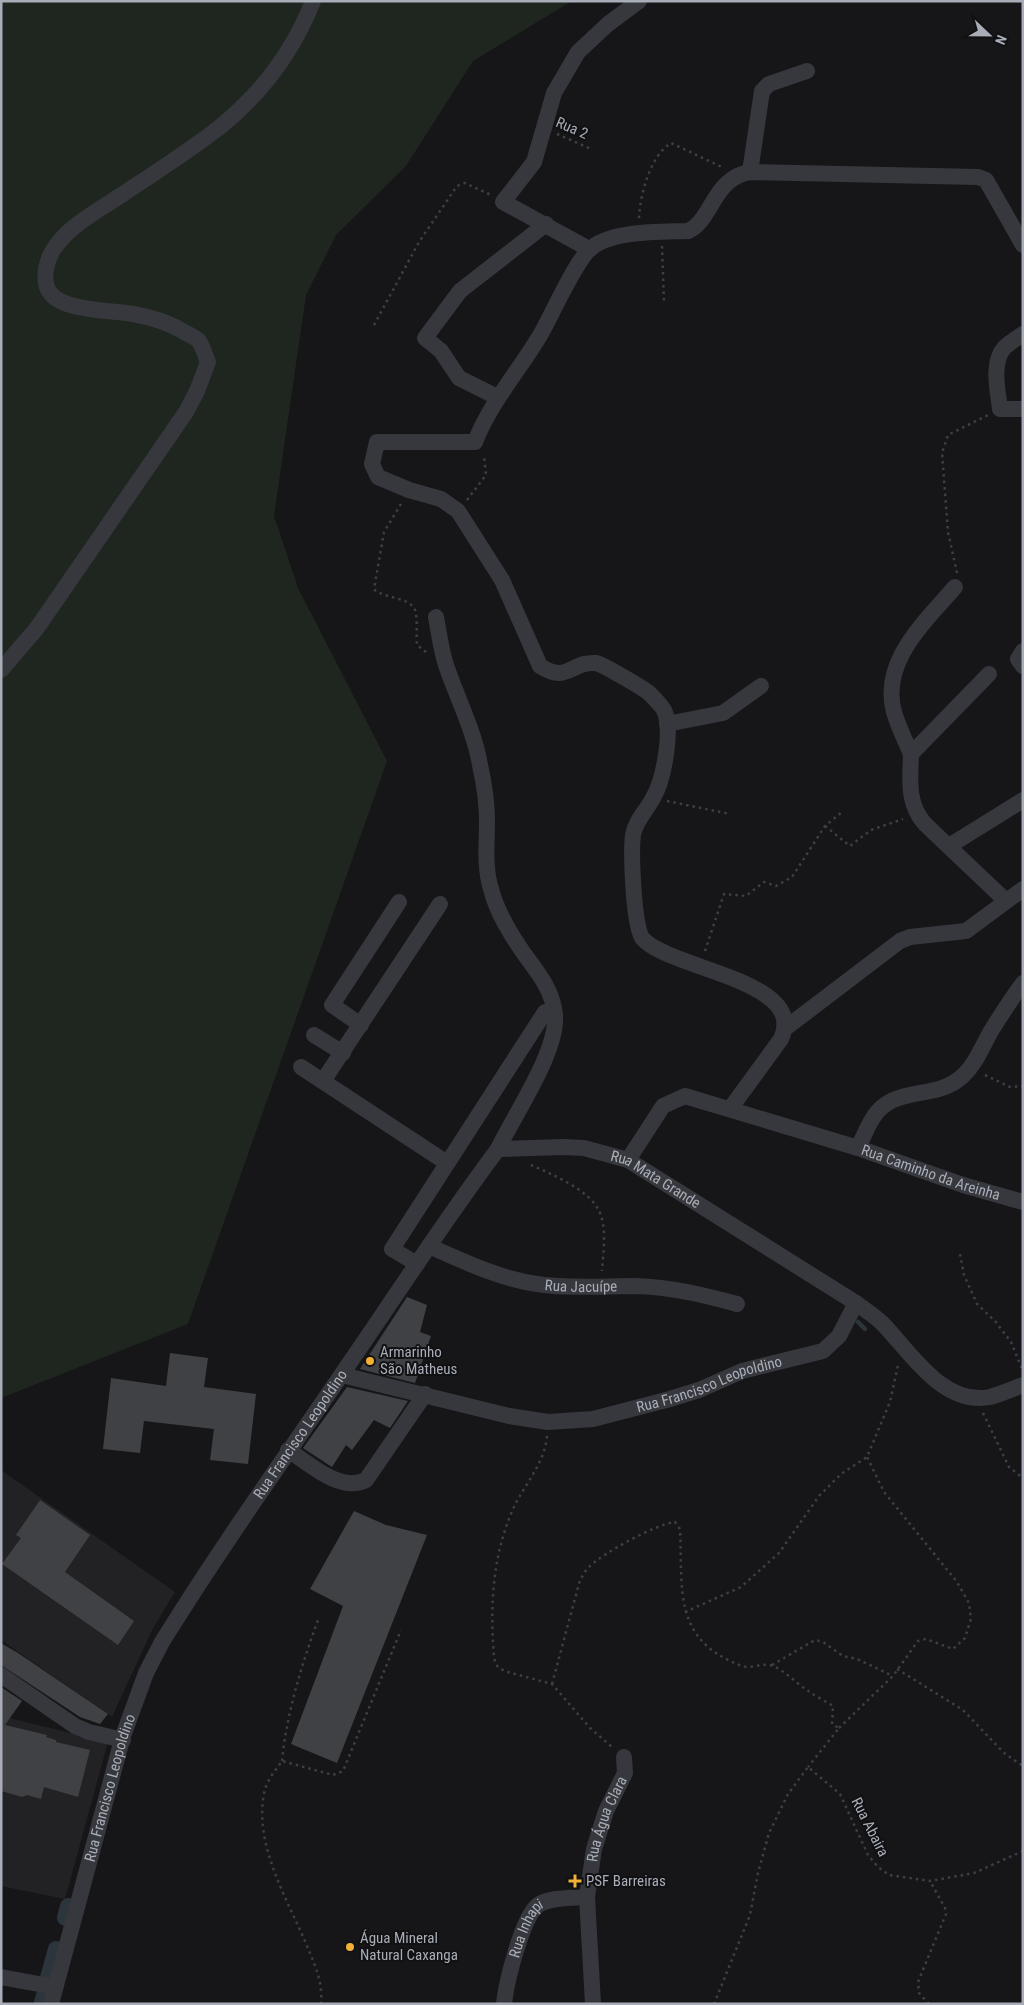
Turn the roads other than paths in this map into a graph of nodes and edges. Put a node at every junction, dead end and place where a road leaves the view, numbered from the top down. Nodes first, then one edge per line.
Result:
1 (314, 1) edge
2 (639, 1) edge
3 (807, 71) dead end
4 (744, 173) junction
5 (546, 224) junction
6 (1023, 246) edge
7 (589, 249) junction
8 (1023, 334) edge
9 (497, 397) junction
10 (1023, 409) edge
11 (955, 587) road end
12 (436, 617) dead end
13 (1023, 651) edge
14 (1023, 666) edge
15 (1, 670) edge
16 (989, 674) dead end
17 (761, 686) dead end
18 (667, 724) junction
19 (912, 754) junction
20 (1023, 800) edge
21 (949, 846) junction
22 (1023, 889) edge
23 (1005, 900) junction
24 (399, 902) dead end
25 (440, 904) dead end
26 (1023, 983) edge
27 (545, 1012) dead end
28 (361, 1025) junction
29 (787, 1027) junction
30 (314, 1035) dead end
31 (342, 1053) junction
32 (301, 1067) dead end
33 (323, 1081) junction
34 (730, 1110) junction
35 (858, 1148) junction
36 (498, 1149) junction
37 (628, 1160) junction
38 (447, 1163) junction
39 (1023, 1202) edge
40 (429, 1246) junction
41 (417, 1264) junction
42 (856, 1303) junction
43 (737, 1304) dead end
44 (342, 1375) junction
45 (1023, 1385) edge
46 (425, 1394) junction
47 (288, 1450) junction
48 (1, 1676) edge
49 (123, 1740) junction
50 (624, 1757) road end
51 (587, 1897) junction
52 (1, 1977) edge
53 (55, 1987) junction
54 (51, 2004) edge
55 (504, 2004) edge
56 (593, 2004) edge

1 - 15 street
2 - 5 street
3 - 4 street
4 - 6 street
4 - 7 street
5 - 7 street
5 - 9 street
7 - 9 street
8 - 10 street
9 - 18 street
11 - 19 street
12 - 36 street
13 - 14 street
16 - 19 street
17 - 18 street
18 - 29 street
19 - 21 street
20 - 21 street
21 - 23 street
22 - 23 street
23 - 29 street
24 - 28 street
25 - 28 street
26 - 35 street
27 - 38 street
28 - 31 street
29 - 34 street
30 - 31 street
31 - 33 street
32 - 33 street
33 - 38 street
34 - 35 street, Rua Caminho da Areinha
34 - 37 street, Rua Caminho da Areinha
35 - 39 street, Rua Caminho da Areinha
36 - 37 street, Rua Mata Grande
36 - 40 street
37 - 42 street, Rua Mata Grande
38 - 41 street
40 - 41 street
40 - 43 street, Rua Jacuípe
41 - 44 street
42 - 45 street, Rua Mata Grande
42 - 46 street, Rua Francisco Leopoldino
44 - 46 street, Rua Francisco Leopoldino
44 - 47 street, Rua Francisco Leopoldino
46 - 47 street
47 - 49 street, Rua Francisco Leopoldino
48 - 49 street
49 - 53 street, Rua Francisco Leopoldino
50 - 51 street, Rua Água Clara
51 - 55 street, Rua Inhapi
51 - 56 street, Rua Água Clara
52 - 53 street
53 - 54 street, Rua Francisco Leopoldino

